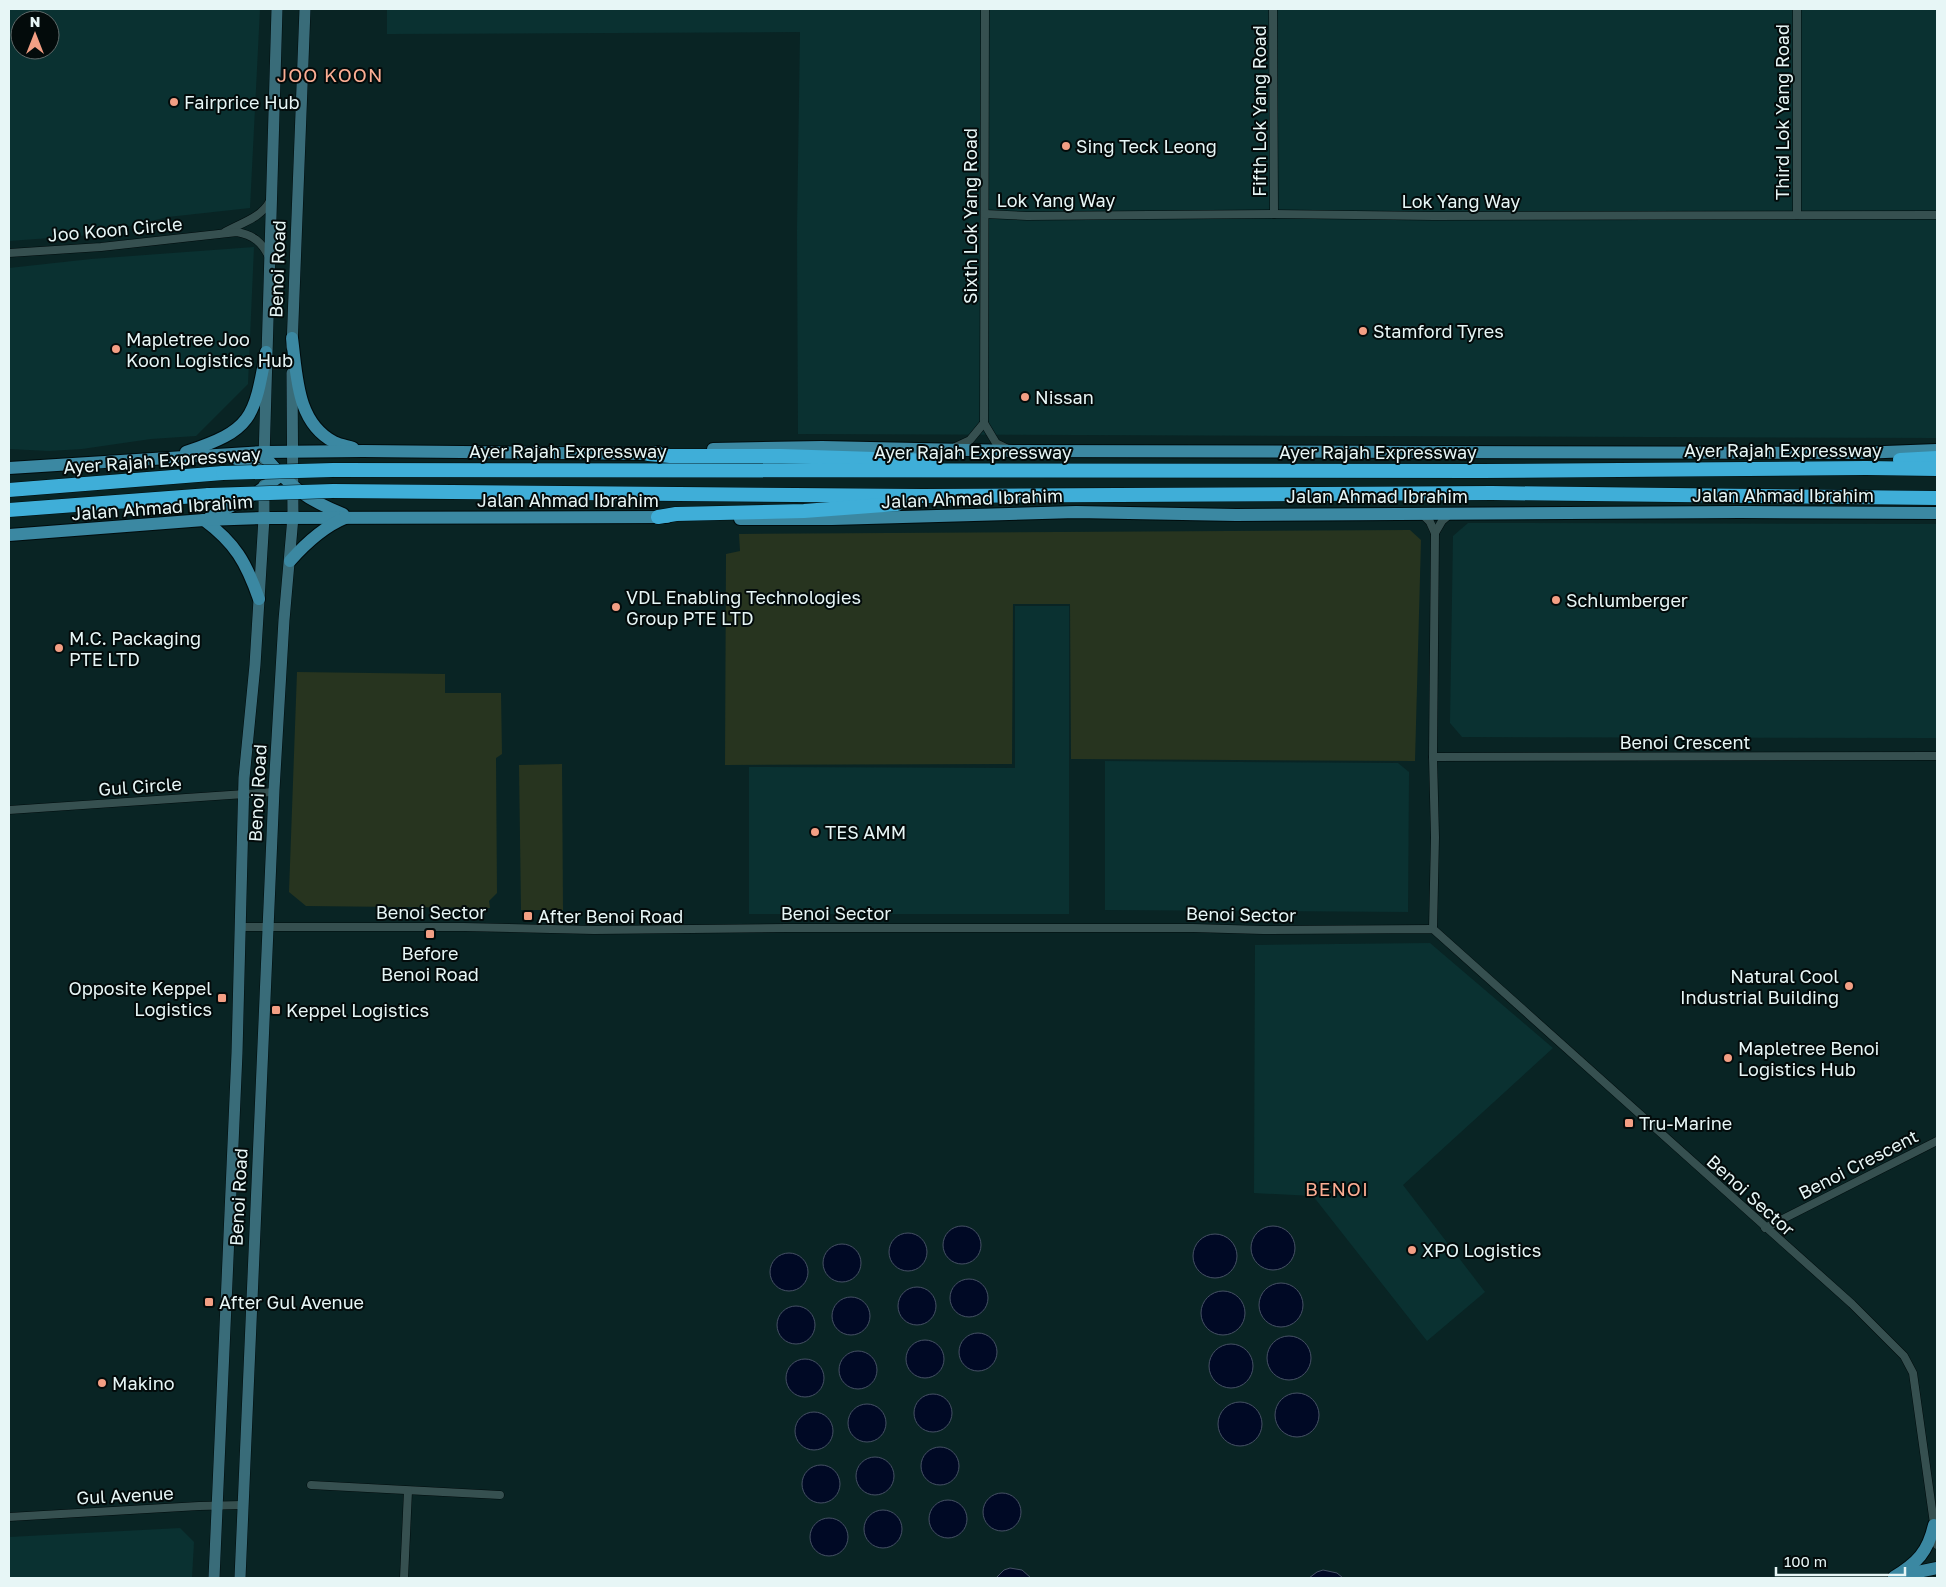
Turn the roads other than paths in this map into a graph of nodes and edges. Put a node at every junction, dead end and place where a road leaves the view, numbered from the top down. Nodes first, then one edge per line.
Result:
1 (277, 9) edge
2 (305, 9) edge
3 (985, 9) edge
4 (1273, 9) edge
5 (1797, 9) edge
6 (272, 198) junction
7 (985, 214) junction
8 (1274, 214) junction
9 (1797, 215) junction
10 (1937, 215) edge
11 (224, 233) junction
12 (9, 253) edge
13 (270, 259) junction
14 (292, 338) junction
15 (266, 352) junction
16 (984, 423) junction
17 (951, 449) junction
18 (1937, 450) edge
19 (340, 451) junction
20 (363, 451) junction
21 (1014, 451) junction
22 (292, 452) junction
23 (226, 454) junction
24 (264, 454) junction
25 (648, 454) junction
26 (171, 457) junction
27 (1937, 458) edge
28 (9, 468) edge
29 (1866, 468) junction
30 (1937, 469) edge
31 (1029, 470) junction
32 (264, 472) junction
33 (287, 481) junction
34 (9, 490) edge
35 (264, 494) junction
36 (923, 496) junction
37 (1937, 498) edge
38 (9, 510) edge
39 (1937, 512) edge
40 (1420, 513) junction
41 (1451, 513) junction
42 (350, 516) junction
43 (293, 517) junction
44 (658, 517) junction
45 (264, 518) junction
46 (204, 520) junction
47 (1435, 533) junction
48 (9, 535) edge
49 (290, 561) junction
50 (259, 598) junction
51 (1937, 756) edge
52 (1433, 757) junction
53 (274, 792) junction
54 (244, 794) junction
55 (9, 810) edge
56 (240, 926) junction
57 (268, 927) junction
58 (1433, 929) junction
59 (1937, 1141) edge
60 (1765, 1228) junction
61 (311, 1485) dead end
62 (408, 1491) junction
63 (500, 1495) dead end
64 (217, 1505) junction
65 (242, 1505) junction
66 (9, 1517) edge
67 (1936, 1527) edge
68 (1937, 1545) edge
69 (1937, 1568) edge
70 (214, 1578) edge
71 (240, 1578) edge
72 (404, 1578) edge
73 (1892, 1578) edge

1 - 6 main road, Benoi Road
2 - 14 main road, Benoi Road
3 - 7 street, Sixth Lok Yang Road
4 - 8 street, Fifth Lok Yang Road
5 - 9 street, Third Lok Yang Road
6 - 11 street, Joo Koon Circle
6 - 13 main road, Benoi Road
7 - 8 street, Lok Yang Way
7 - 16 street, Sixth Lok Yang Road
8 - 9 street, Lok Yang Way
9 - 10 street, Lok Yang Way
11 - 12 street, Joo Koon Circle
11 - 13 street, Joo Koon Circle
13 - 15 main road, Benoi Road
14 - 20 main road
14 - 22 main road, Benoi Road
15 - 24 main road, Benoi Road
15 - 26 main road
16 - 17 street
16 - 21 street
17 - 21 main road
17 - 25 main road
18 - 21 main road
19 - 20 main road
19 - 22 main road
19 - 33 main road
20 - 25 main road
22 - 24 main road
22 - 33 main road, Benoi Road
23 - 24 main road
23 - 26 main road
23 - 32 main road
24 - 32 main road, Benoi Road
24 - 33 main road
25 - 31 highway
26 - 28 main road
27 - 29 highway
29 - 30 highway, Ayer Rajah Expressway
29 - 31 highway, Ayer Rajah Expressway
31 - 34 highway, Ayer Rajah Expressway, bridge
32 - 33 main road
32 - 35 main road, Benoi Road
33 - 35 main road
33 - 42 main road
33 - 43 main road, Benoi Road
35 - 45 main road, Benoi Road
35 - 46 main road
36 - 37 highway
36 - 38 highway, bridge
36 - 44 highway
39 - 41 main road, Jalan Ahmad Ibrahim
40 - 41 main road, Jalan Ahmad Ibrahim
40 - 44 main road, Jalan Ahmad Ibrahim
40 - 47 street
41 - 47 street
42 - 43 main road, Jalan Ahmad Ibrahim
42 - 44 main road, Jalan Ahmad Ibrahim
42 - 49 main road
43 - 45 main road, Jalan Ahmad Ibrahim
43 - 49 main road, Benoi Road
45 - 46 main road, Jalan Ahmad Ibrahim
45 - 50 main road, Benoi Road
46 - 48 main road, Jalan Ahmad Ibrahim
46 - 50 main road
47 - 52 street
49 - 53 main road, Benoi Road
50 - 54 main road, Benoi Road
51 - 52 street, Benoi Crescent
52 - 58 street
53 - 54 street, Gul Circle
53 - 57 main road, Benoi Road
54 - 55 street, Gul Circle
54 - 56 main road, Benoi Road
56 - 57 street, Benoi Sector
56 - 64 main road, Benoi Road
57 - 58 street, Benoi Sector
57 - 65 main road, Benoi Road
58 - 60 street, Benoi Sector
59 - 60 street, Benoi Crescent
60 - 67 street, Benoi Sector
61 - 62 street
62 - 63 street
62 - 72 street
64 - 65 street, Gul Avenue
64 - 66 street, Gul Avenue
64 - 70 main road, Benoi Road
65 - 71 main road, Benoi Road
67 - 68 street, Benoi Sector
67 - 73 main road
69 - 73 main road

